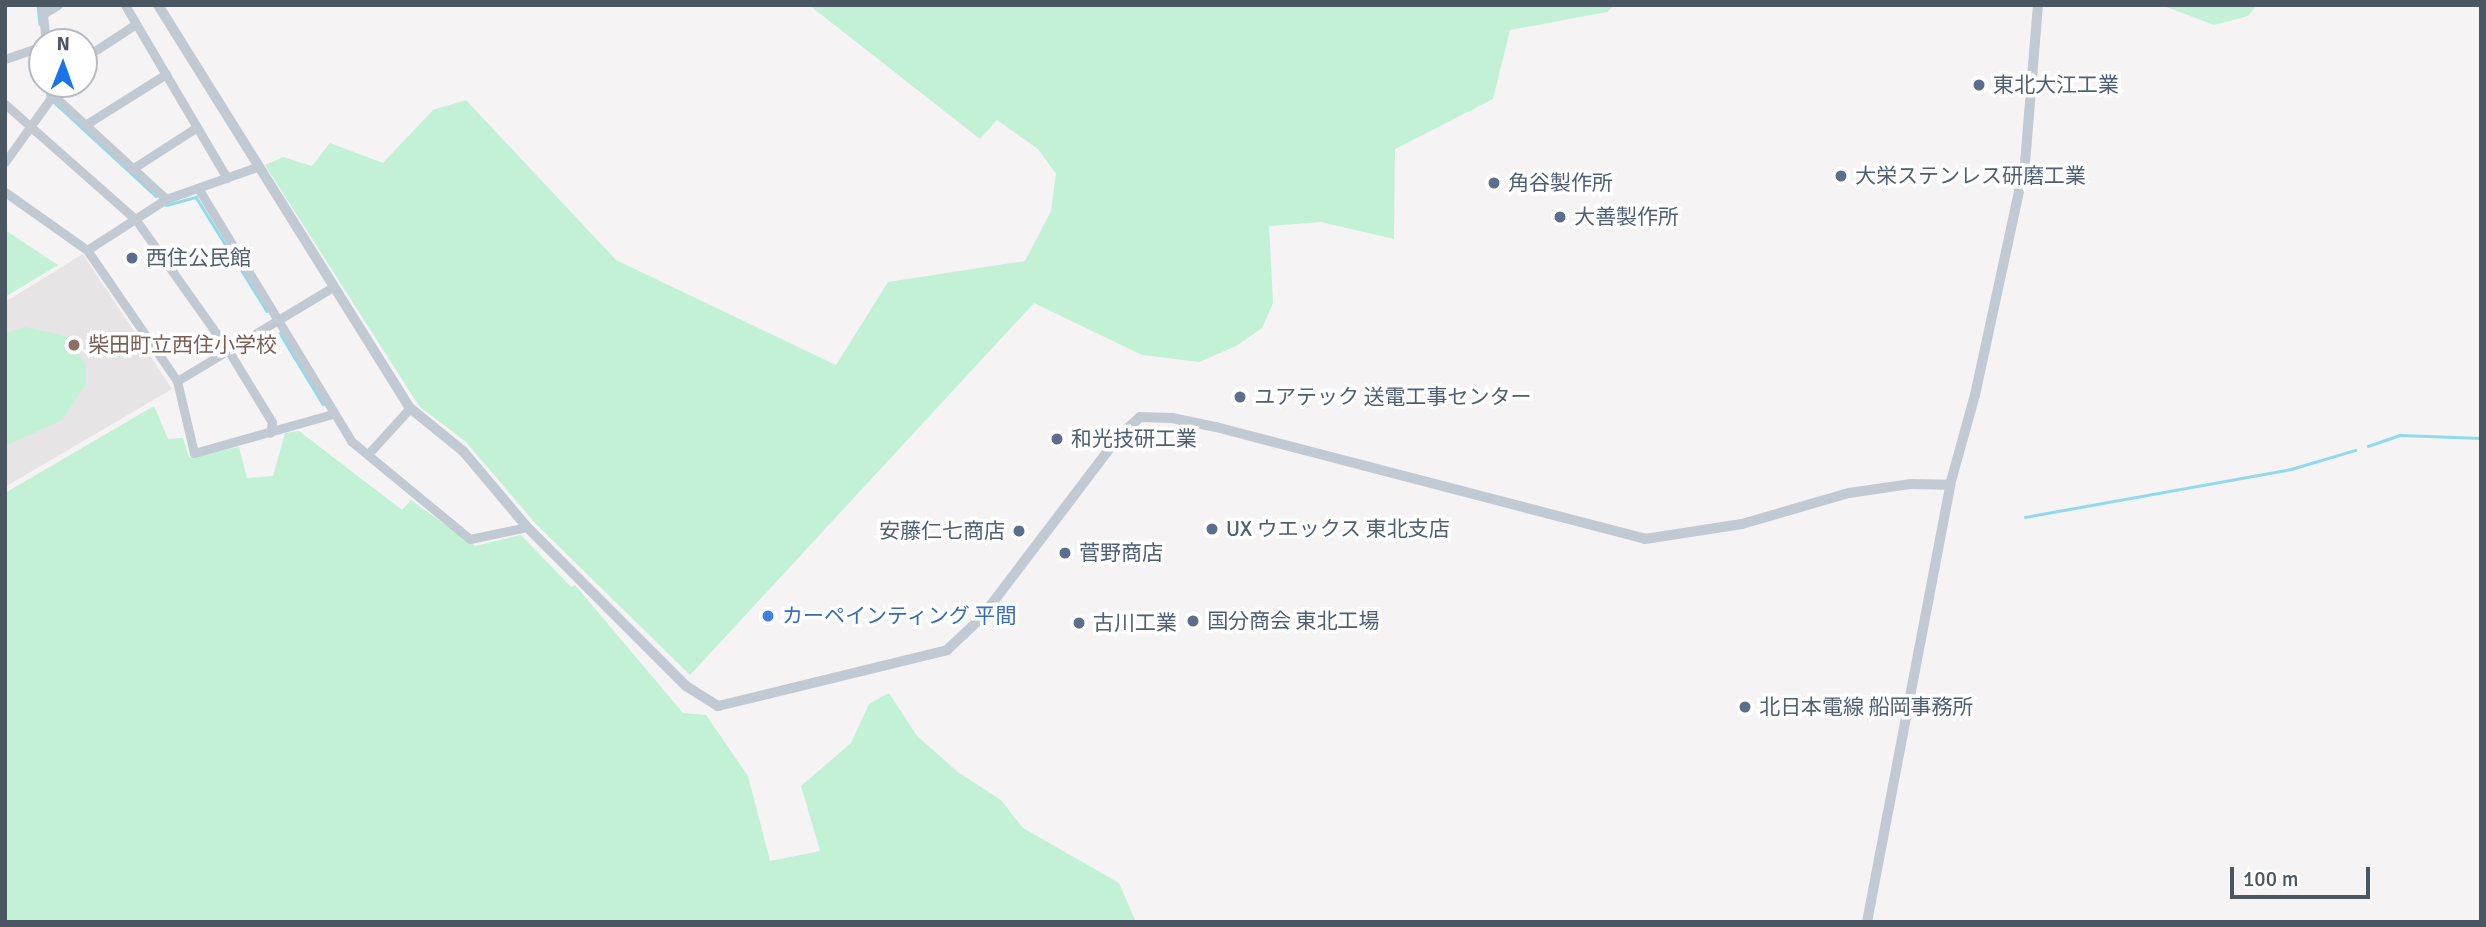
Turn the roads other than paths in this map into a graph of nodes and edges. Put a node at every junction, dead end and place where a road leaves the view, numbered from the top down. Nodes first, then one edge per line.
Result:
1 (58, 5) edge
2 (125, 5) edge
3 (158, 5) edge
4 (2038, 5) edge
5 (43, 10) edge
6 (136, 24) junction
7 (43, 28) edge
8 (98, 49) edge
9 (28, 51) edge
10 (5, 59) edge
11 (166, 74) junction
12 (50, 98) edge
13 (52, 98) edge
14 (5, 104) edge
15 (32, 124) junction
16 (85, 125) junction
17 (197, 127) junction
18 (5, 162) edge
19 (257, 167) junction
20 (132, 169) junction
21 (227, 178) junction
22 (198, 188) junction
23 (5, 192) edge
24 (166, 199) junction
25 (136, 220) junction
26 (87, 250) junction
27 (331, 288) junction
28 (278, 320) junction
29 (228, 351) junction
30 (177, 382) junction
31 (410, 408) junction
32 (333, 414) junction
33 (270, 433) junction
34 (369, 453) junction
35 (1950, 485) junction
36 (527, 527) junction
37 (1867, 922) edge

1 - 5 street
2 - 6 street
3 - 19 street
4 - 35 street
5 - 7 street
6 - 8 street
6 - 11 street
9 - 10 street
11 - 16 street
11 - 17 street
12 - 15 street
13 - 16 street
14 - 15 street
15 - 18 street
15 - 25 street
16 - 20 street
17 - 20 street
17 - 21 street
19 - 21 street
19 - 27 street
20 - 24 street
21 - 22 street
22 - 24 street
22 - 28 street
23 - 26 street
24 - 25 street
25 - 26 street
25 - 29 street
26 - 30 street
27 - 28 street
27 - 31 street
28 - 29 street
28 - 32 street
29 - 30 street
29 - 33 street
30 - 33 street
31 - 34 street
31 - 36 street
32 - 33 street
32 - 34 street
34 - 36 street
35 - 36 street
35 - 37 street

